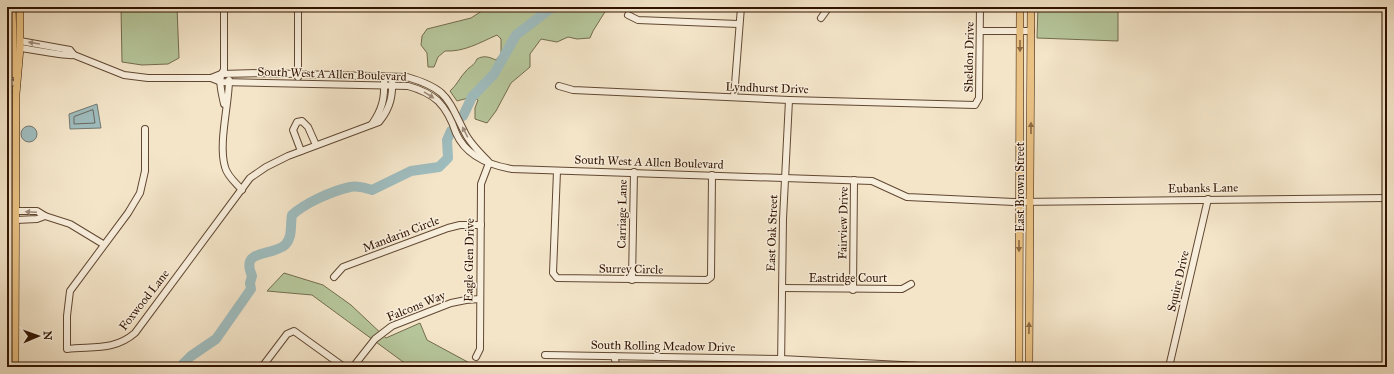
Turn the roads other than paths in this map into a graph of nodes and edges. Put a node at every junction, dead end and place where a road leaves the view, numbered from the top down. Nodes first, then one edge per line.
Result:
1 (12, 7) edge
2 (20, 7) edge
3 (224, 7) edge
4 (298, 7) edge
5 (740, 7) edge
6 (829, 7) edge
7 (980, 7) edge
8 (1020, 7) edge
9 (1031, 7) edge
10 (628, 15) dead end
11 (821, 18) dead end
12 (738, 24) junction
13 (980, 31) junction
14 (1020, 31) junction
15 (1031, 31) junction
16 (13, 40) edge
17 (13, 49) edge
18 (74, 55) junction
19 (225, 73) junction
20 (298, 74) junction
21 (384, 76) junction
22 (392, 76) junction
23 (211, 78) junction
24 (221, 82) junction
25 (229, 82) junction
26 (298, 83) junction
27 (384, 85) junction
28 (392, 85) junction
29 (559, 86) dead end
30 (734, 97) junction
31 (789, 100) junction
32 (975, 105) joint
33 (225, 108) junction
34 (372, 124) junction
35 (145, 129) dead end
36 (316, 145) junction
37 (301, 151) junction
38 (489, 163) junction
39 (558, 171) junction
40 (634, 172) junction
41 (712, 175) junction
42 (785, 177) junction
43 (854, 180) junction
44 (242, 190) junction
45 (1387, 198) edge
46 (1208, 199) junction
47 (1019, 202) junction
48 (1031, 202) junction
49 (16, 212) junction
50 (45, 216) junction
51 (16, 220) junction
52 (481, 225) junction
53 (103, 244) junction
54 (334, 277) dead end
55 (632, 280) junction
56 (911, 284) dead end
57 (782, 288) junction
58 (853, 290) junction
59 (480, 300) junction
60 (545, 355) dead end
61 (614, 356) junction
62 (476, 358) dead end
63 (781, 359) junction
64 (15, 367) edge
65 (262, 367) edge
66 (344, 367) edge
67 (352, 367) edge
68 (617, 367) edge
69 (781, 367) edge
70 (942, 367) edge
71 (1019, 367) edge
72 (1029, 367) edge
73 (1169, 367) edge

1 - 16 main road
2 - 16 main road
3 - 19 street
4 - 20 street
5 - 12 street
6 - 11 street
7 - 13 street, Sheldon Drive
8 - 14 main road, East Brown Street
9 - 15 main road, East Brown Street
10 - 12 street
12 - 30 street
13 - 14 street
13 - 32 street, Sheldon Drive
14 - 15 street
14 -> 47 main road, East Brown Street
48 -> 15 main road, East Brown Street
16 - 17 main road
18 -> 16 street
17 - 18 street
17 - 49 main road
18 - 23 street
19 - 20 street, South West A Allen Boulevard
19 - 23 street
19 - 24 street
19 - 25 street
20 - 21 street, South West A Allen Boulevard
20 - 26 street
21 - 22 street, South West A Allen Boulevard
21 - 27 street
22 - 28 street
38 -> 22 street, South West A Allen Boulevard
23 - 24 street, South West A Allen Boulevard
24 - 25 street, South West A Allen Boulevard
24 - 33 street
25 - 26 street, South West A Allen Boulevard
25 - 33 street
26 - 27 street, South West A Allen Boulevard
27 - 28 street, South West A Allen Boulevard
27 - 34 street
28 - 34 street
28 -> 38 street, South West A Allen Boulevard
29 - 30 street, Lyndhurst Drive
30 - 31 street, Lyndhurst Drive
31 - 32 street, Lyndhurst Drive
31 - 42 street, East Oak Street
33 - 44 street
34 - 36 street, Foxwood Lane
35 - 53 street, Foxwood Lane
36 - 37 street, Foxwood Lane
36 - 37 street
37 - 44 street, Foxwood Lane
38 - 39 street, South West A Allen Boulevard
38 - 52 street, Eagle Glen Drive
39 - 40 street, South West A Allen Boulevard
39 - 55 street, Surrey Circle
40 - 41 street, South West A Allen Boulevard
40 - 55 street, Carriage Lane
41 - 42 street, South West A Allen Boulevard
41 - 55 street, Surrey Circle
42 - 43 street, South West A Allen Boulevard
42 - 57 street, East Oak Street
43 - 47 street, Eubanks Lane
43 - 58 street, Fairview Drive
44 - 53 street, Foxwood Lane
45 - 46 street, Eubanks Lane
46 - 48 street, Eubanks Lane
46 - 73 street, Squire Drive
47 - 48 street, Eubanks Lane
47 -> 71 main road, East Brown Street
72 -> 48 main road, East Brown Street
50 -> 49 street
49 - 51 main road
50 - 51 street
50 - 53 street
51 - 64 main road
52 - 54 street, Mandarin Circle
52 - 59 street, Eagle Glen Drive
56 - 58 street, Eastridge Court
57 - 58 street, Eastridge Court
57 - 63 street, East Oak Street
59 - 62 street, Eagle Glen Drive
59 - 67 street, Falcons Way
60 - 61 street, South Rolling Meadow Drive
61 - 63 street, South Rolling Meadow Drive
61 - 68 street
63 - 69 street, East Oak Street
63 - 70 street, South Rolling Meadow Drive
65 - 66 street

